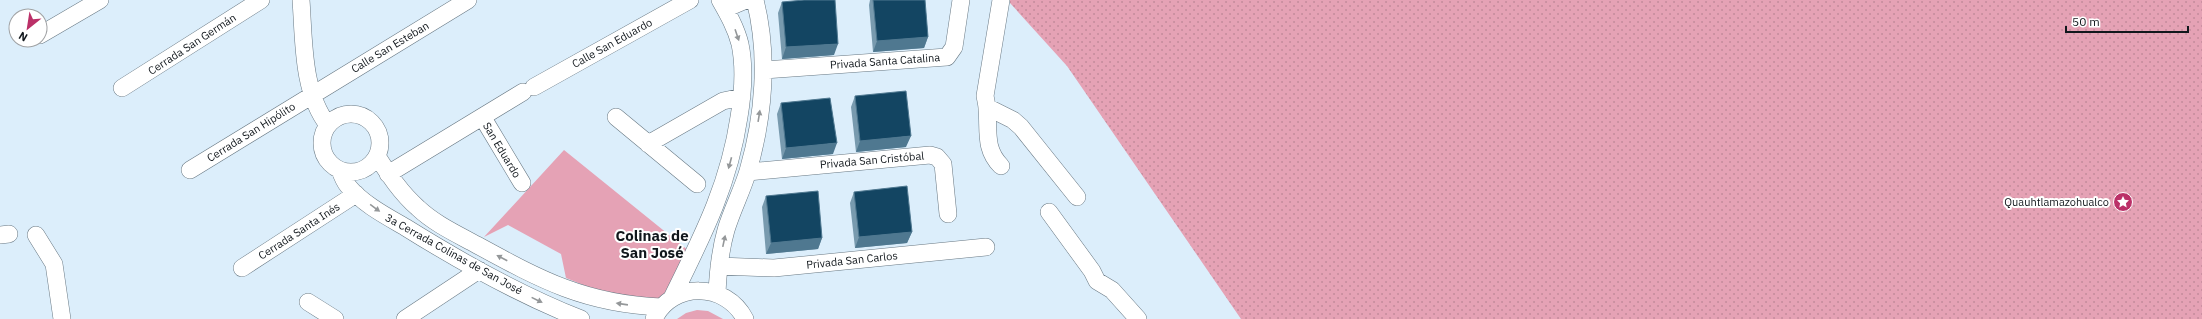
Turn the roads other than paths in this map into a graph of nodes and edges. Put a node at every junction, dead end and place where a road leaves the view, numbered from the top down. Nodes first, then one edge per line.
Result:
1 (100, 0) edge
2 (261, 0) edge
3 (301, 0) edge
4 (468, 0) edge
5 (690, 0) edge
6 (746, 0) edge
7 (755, 0) edge
8 (961, 0) edge
9 (1001, 0) edge
10 (722, 4) edge
11 (79, 5) edge
12 (48, 29) edge
13 (764, 70) junction
14 (122, 88) dead end
15 (312, 94) junction
16 (742, 97) junction
17 (987, 107) junction
18 (616, 117) dead end
19 (483, 118) junction
20 (328, 125) junction
21 (648, 144) junction
22 (377, 156) junction
23 (1001, 166) dead end
24 (190, 170) dead end
25 (340, 170) junction
26 (748, 172) junction
27 (388, 174) junction
28 (522, 183) dead end
29 (697, 184) dead end
30 (356, 194) junction
31 (1078, 197) dead end
32 (716, 204) junction
33 (733, 210) junction
34 (1049, 212) dead end
35 (948, 214) dead end
36 (36, 235) dead end
37 (986, 247) dead end
38 (719, 266) junction
39 (242, 268) dead end
40 (479, 270) junction
41 (717, 293) junction
42 (308, 302) dead end
43 (662, 308) edge
44 (62, 319) edge
45 (335, 319) edge
46 (405, 319) edge
47 (581, 319) edge
48 (745, 319) edge
49 (1138, 319) edge

1 - 11 street
2 - 14 street, Cerrada San Germán
3 - 15 street
4 - 15 street, Calle San Esteban
5 - 19 street, Calle San Eduardo
6 - 10 street
7 - 13 street
8 - 13 street, Privada Santa Catalina
9 - 17 street
10 -> 16 street
11 - 12 street
26 -> 13 street
15 - 20 street
15 - 24 street, Cerrada San Hipólito
16 - 21 street
16 -> 32 street
17 - 23 street
17 - 31 street
18 - 21 street
19 - 27 street, Calle San Eduardo
19 - 28 street, San Eduardo
20 - 22 street
20 - 25 street
21 - 29 street
22 - 25 street
22 - 27 street, 3a Cerrada Colinas de San José
25 - 30 street, 3a Cerrada Colinas de San José
26 - 33 street
26 - 35 street, Privada San Cristóbal
43 -> 27 street, 3a Cerrada Colinas de San José
30 - 39 street, Cerrada Santa Inés
30 -> 40 street, 3a Cerrada Colinas de San José
32 - 33 street
32 - 43 street
38 -> 33 street
34 - 49 street
36 - 44 street
37 - 38 street, Privada San Carlos
38 - 41 street
40 - 46 street
40 -> 47 street, 3a Cerrada Colinas de San José
41 - 43 street
41 - 48 street
42 - 45 street

